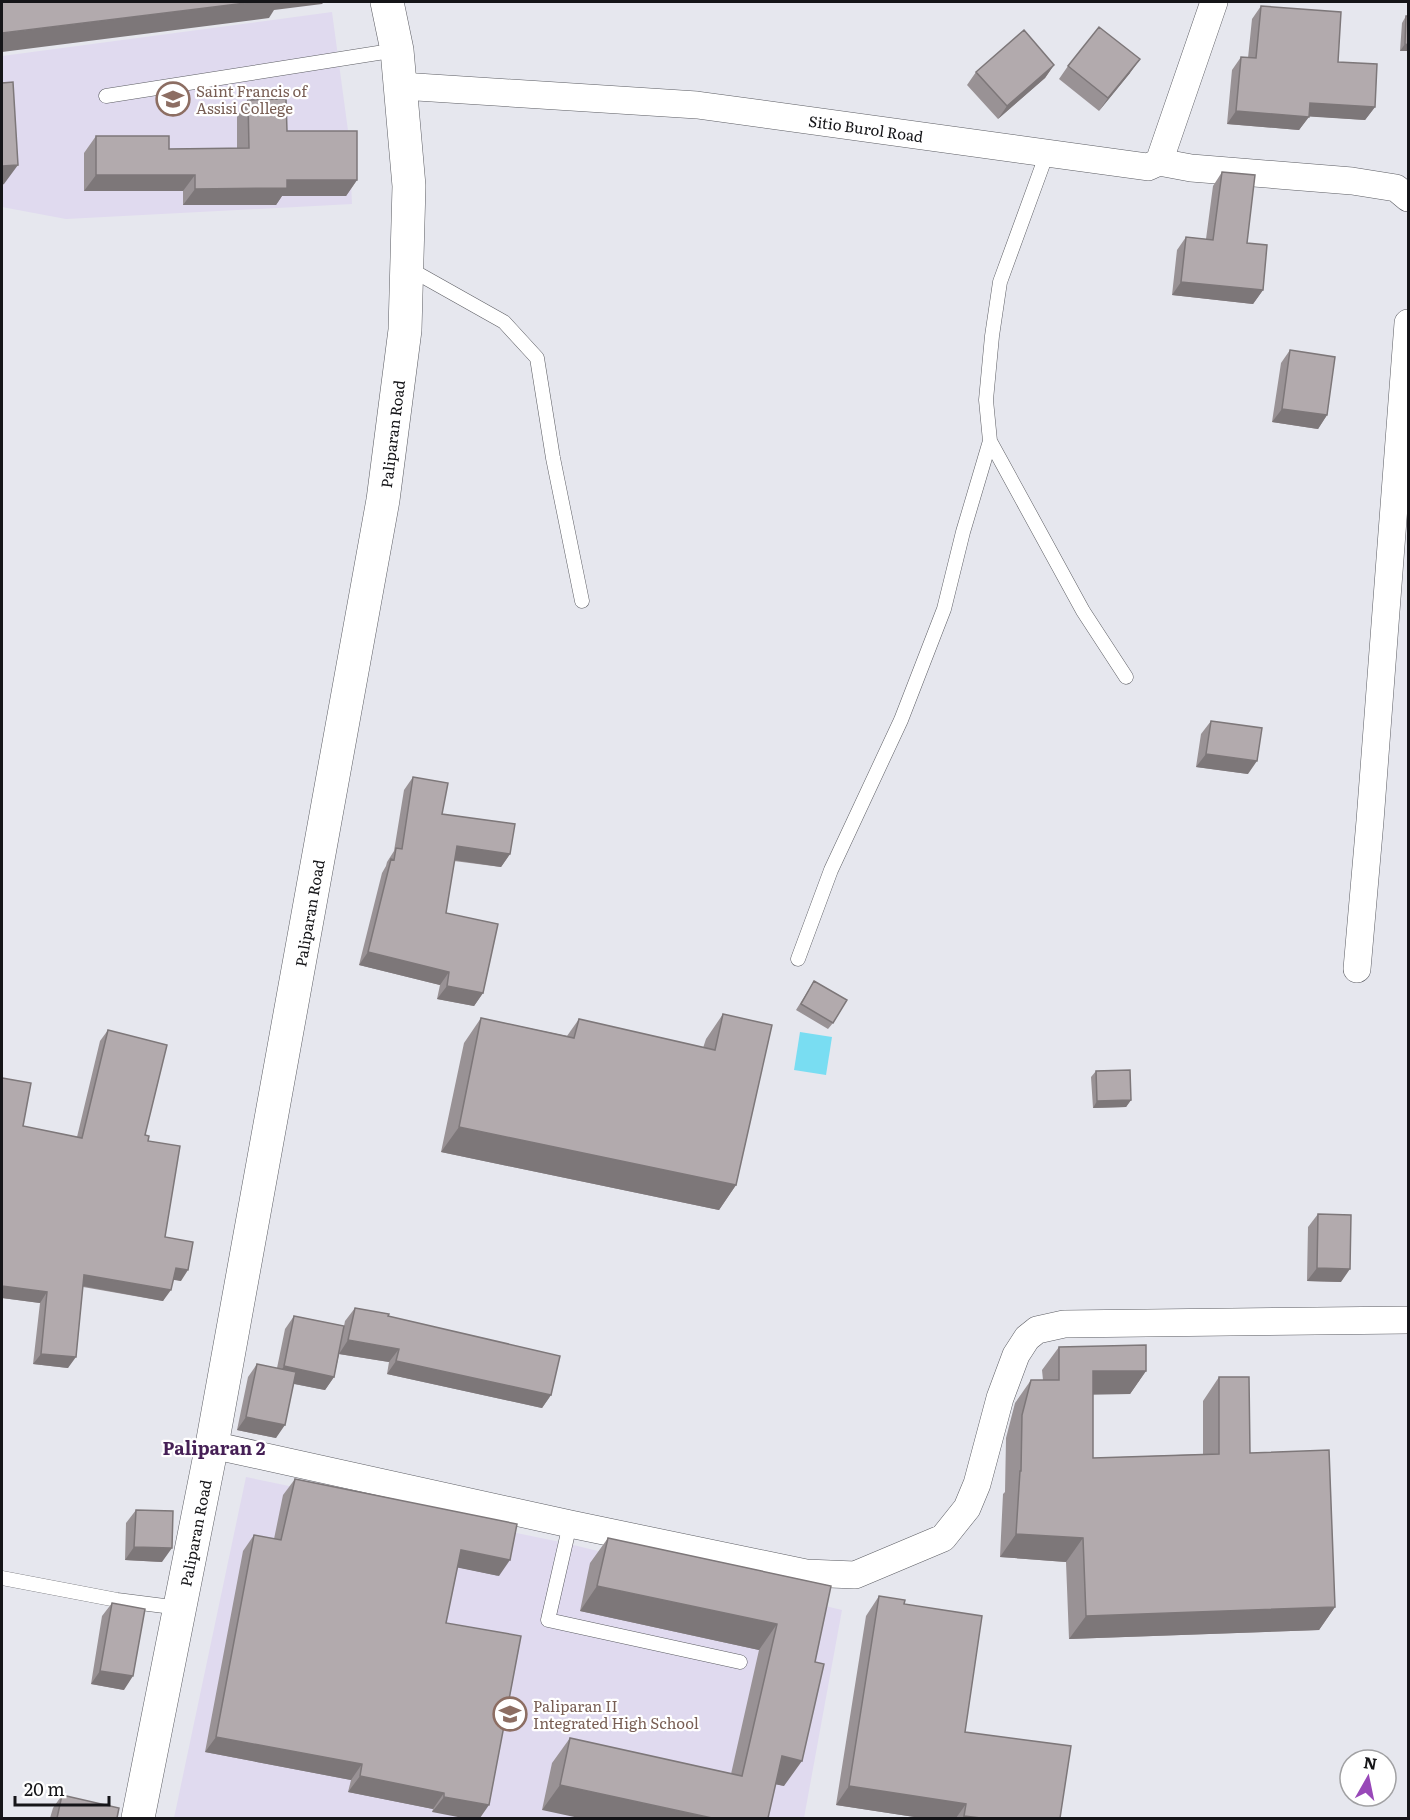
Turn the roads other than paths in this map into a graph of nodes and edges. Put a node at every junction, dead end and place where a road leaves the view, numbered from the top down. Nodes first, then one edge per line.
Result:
1 (387, 2) edge
2 (1215, 2) edge
3 (397, 50) junction
4 (401, 86) junction
5 (106, 96) dead end
6 (1047, 153) junction
7 (1160, 162) junction
8 (1408, 198) edge
9 (406, 267) junction
10 (1408, 323) edge
11 (990, 441) junction
12 (582, 601) dead end
13 (1126, 677) dead end
14 (798, 959) dead end
15 (1357, 969) dead end
16 (1408, 1320) edge
17 (212, 1445) junction
18 (570, 1524) junction
19 (2, 1578) edge
20 (180, 1608) junction
21 (740, 1662) dead end
22 (138, 1818) edge

1 - 3 main road, Paliparan Road
2 - 7 street
3 - 4 main road, Paliparan Road
3 - 5 lane
4 - 6 street, Sitio Burol Road
4 - 9 main road, Paliparan Road
6 - 7 street, Sitio Burol Road
6 - 11 lane
7 - 8 street, Sitio Burol Road
9 - 12 lane
9 - 17 main road, Paliparan Road
10 - 15 street
11 - 13 lane
11 - 14 lane
16 - 18 street
17 - 18 street
17 - 20 main road, Paliparan Road
18 - 21 lane
19 - 20 lane
20 - 22 main road, Paliparan Road

